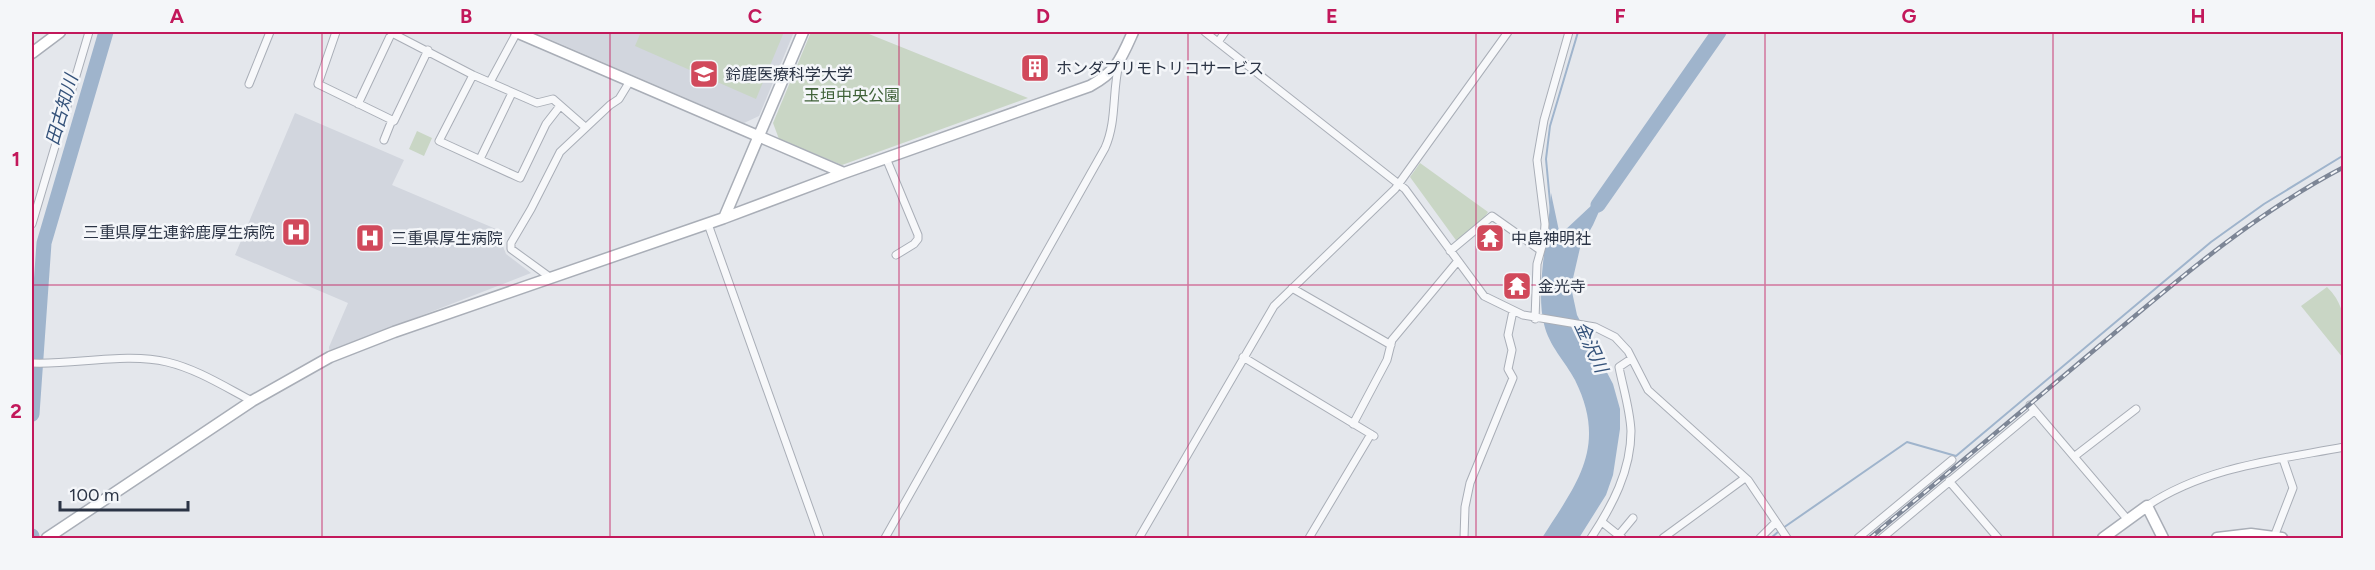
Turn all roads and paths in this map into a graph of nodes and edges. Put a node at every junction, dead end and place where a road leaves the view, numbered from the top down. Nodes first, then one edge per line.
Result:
1 (60, 32) edge
2 (89, 32) edge
3 (270, 32) edge
4 (336, 32) edge
5 (391, 32) edge
6 (516, 32) edge
7 (803, 32) edge
8 (1133, 32) edge
9 (1205, 32) edge
10 (1225, 32) edge
11 (1508, 32) edge
12 (1569, 32) edge
13 (1218, 42) junction
14 (428, 50) junction
15 (32, 53) edge
16 (1119, 64) junction
17 (473, 75) junction
18 (630, 81) junction
19 (490, 82) junction
20 (249, 84) dead end
21 (513, 93) junction
22 (358, 104) junction
23 (560, 106) junction
24 (392, 120) junction
25 (585, 127) junction
26 (759, 137) junction
27 (384, 140) dead end
28 (886, 158) junction
29 (480, 159) junction
30 (844, 173) junction
31 (1398, 184) junction
32 (724, 218) junction
33 (32, 224) edge
34 (708, 224) junction
35 (1540, 250) junction
36 (1450, 251) junction
37 (896, 255) dead end
38 (1457, 262) junction
39 (550, 278) junction
40 (1292, 288) junction
41 (1513, 311) junction
42 (1535, 319) junction
43 (1391, 345) junction
44 (1243, 357) junction
45 (1631, 359) junction
46 (32, 363) edge
47 (252, 401) junction
48 (2136, 409) dead end
49 (1353, 424) junction
50 (2343, 447) edge
51 (2075, 456) junction
52 (2283, 459) junction
53 (1952, 460) dead end
54 (1745, 478) junction
55 (1949, 482) junction
56 (2147, 506) junction
57 (1633, 518) dead end
58 (2128, 520) junction
59 (1602, 522) junction
60 (1781, 530) edge
61 (1620, 537) edge
62 (47, 538) edge
63 (820, 538) edge
64 (885, 538) edge
65 (1139, 538) edge
66 (1309, 538) edge
67 (1464, 538) edge
68 (1591, 538) edge
69 (1663, 538) edge
70 (1760, 538) edge
71 (1858, 538) edge
72 (1882, 538) edge
73 (1998, 538) edge
74 (2103, 538) edge
75 (2163, 538) edge
76 (2217, 538) edge
77 (2278, 538) edge

1 - 15 street
2 - 33 street
3 - 20 street
4 - 22 street
5 - 14 street
5 - 22 street
6 - 18 street
6 - 19 street
7 - 26 street
8 - 16 street
9 - 13 street
10 - 13 street
11 - 31 street
12 - 35 street
13 - 31 street
14 - 17 street
14 - 24 street
16 - 28 street
16 - 64 street
17 - 19 street
17 - 29 street
18 - 25 street
18 - 26 street
19 - 21 street
21 - 23 street
21 - 29 street
22 - 24 street
23 - 25 street
23 - 29 street
24 - 27 street
25 - 39 street
26 - 30 street
26 - 32 street
28 - 30 street
28 - 37 street
30 - 32 street
31 - 36 street
31 - 40 street
32 - 34 street
34 - 39 street
34 - 63 street
35 - 36 street
35 - 42 street
36 - 38 street
38 - 41 street
38 - 43 street
39 - 47 street
40 - 43 street
40 - 44 street
41 - 42 street
41 - 67 street
42 - 45 street
43 - 49 street
44 - 49 street
44 - 65 street
45 - 54 street
45 - 59 street
46 - 47 street
47 - 62 street
48 - 51 street
49 - 66 street
50 - 52 street
51 - 55 street
51 - 58 street
52 - 56 street
52 - 77 street
53 - 71 street
54 - 60 street
54 - 69 street
55 - 72 street
55 - 73 street
56 - 58 street
56 - 75 street
57 - 61 street
58 - 74 street
59 - 61 street
59 - 68 street
60 - 70 street
76 - 77 street

